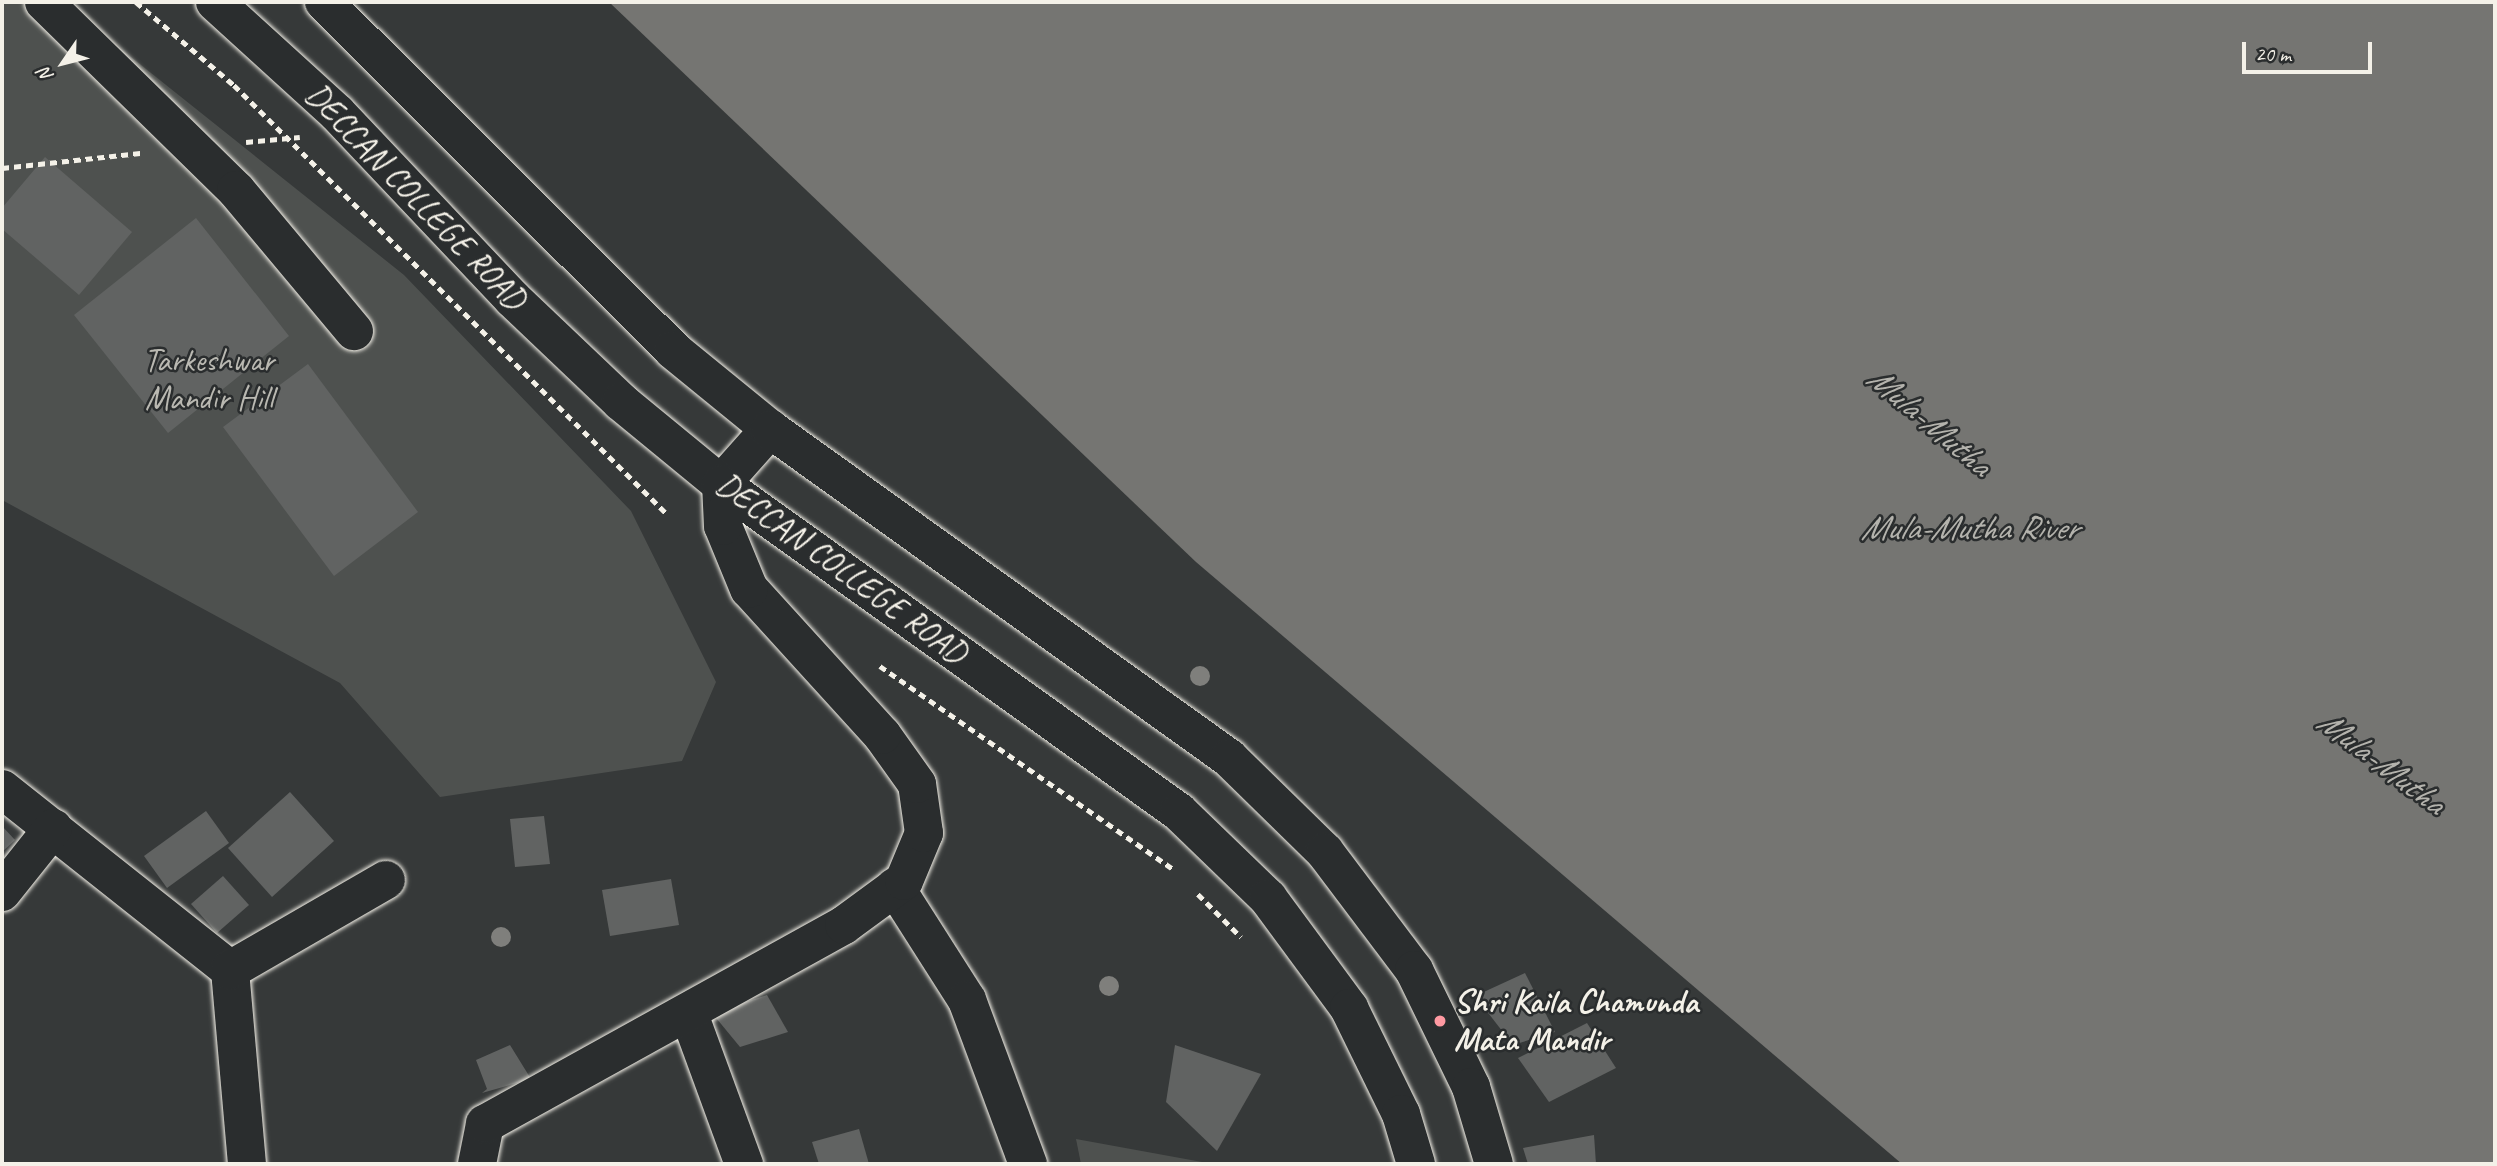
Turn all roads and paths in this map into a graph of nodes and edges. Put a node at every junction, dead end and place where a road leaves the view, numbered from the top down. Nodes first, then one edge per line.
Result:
1 (44, 2) edge
2 (136, 2) edge
3 (215, 2) edge
4 (324, 2) edge
5 (354, 331) dead end
6 (770, 429) junction
7 (721, 484) junction
8 (667, 515) dead end
9 (867, 657) dead end
10 (2, 789) edge
11 (53, 828) junction
12 (386, 880) dead end
13 (1186, 880) dead end
14 (895, 887) junction
15 (1195, 890) dead end
16 (2, 892) edge
17 (1250, 946) dead end
18 (230, 970) junction
19 (689, 1014) junction
20 (247, 1164) edge
21 (477, 1164) edge
22 (744, 1164) edge
23 (1028, 1164) edge
24 (1416, 1164) edge
25 (1494, 1164) edge

1 - 5 main road
2 - 8 path
3 - 7 main road, DECCAN COLLEGE ROAD
4 - 6 main road
6 - 7 main road
6 - 25 main road
7 - 14 main road
7 - 24 main road, DECCAN COLLEGE ROAD
9 - 13 path
10 - 11 main road
11 - 16 main road
11 - 18 main road
12 - 18 main road
14 - 19 main road
14 - 23 main road
15 - 17 path
18 - 20 main road
19 - 21 main road
19 - 22 main road

